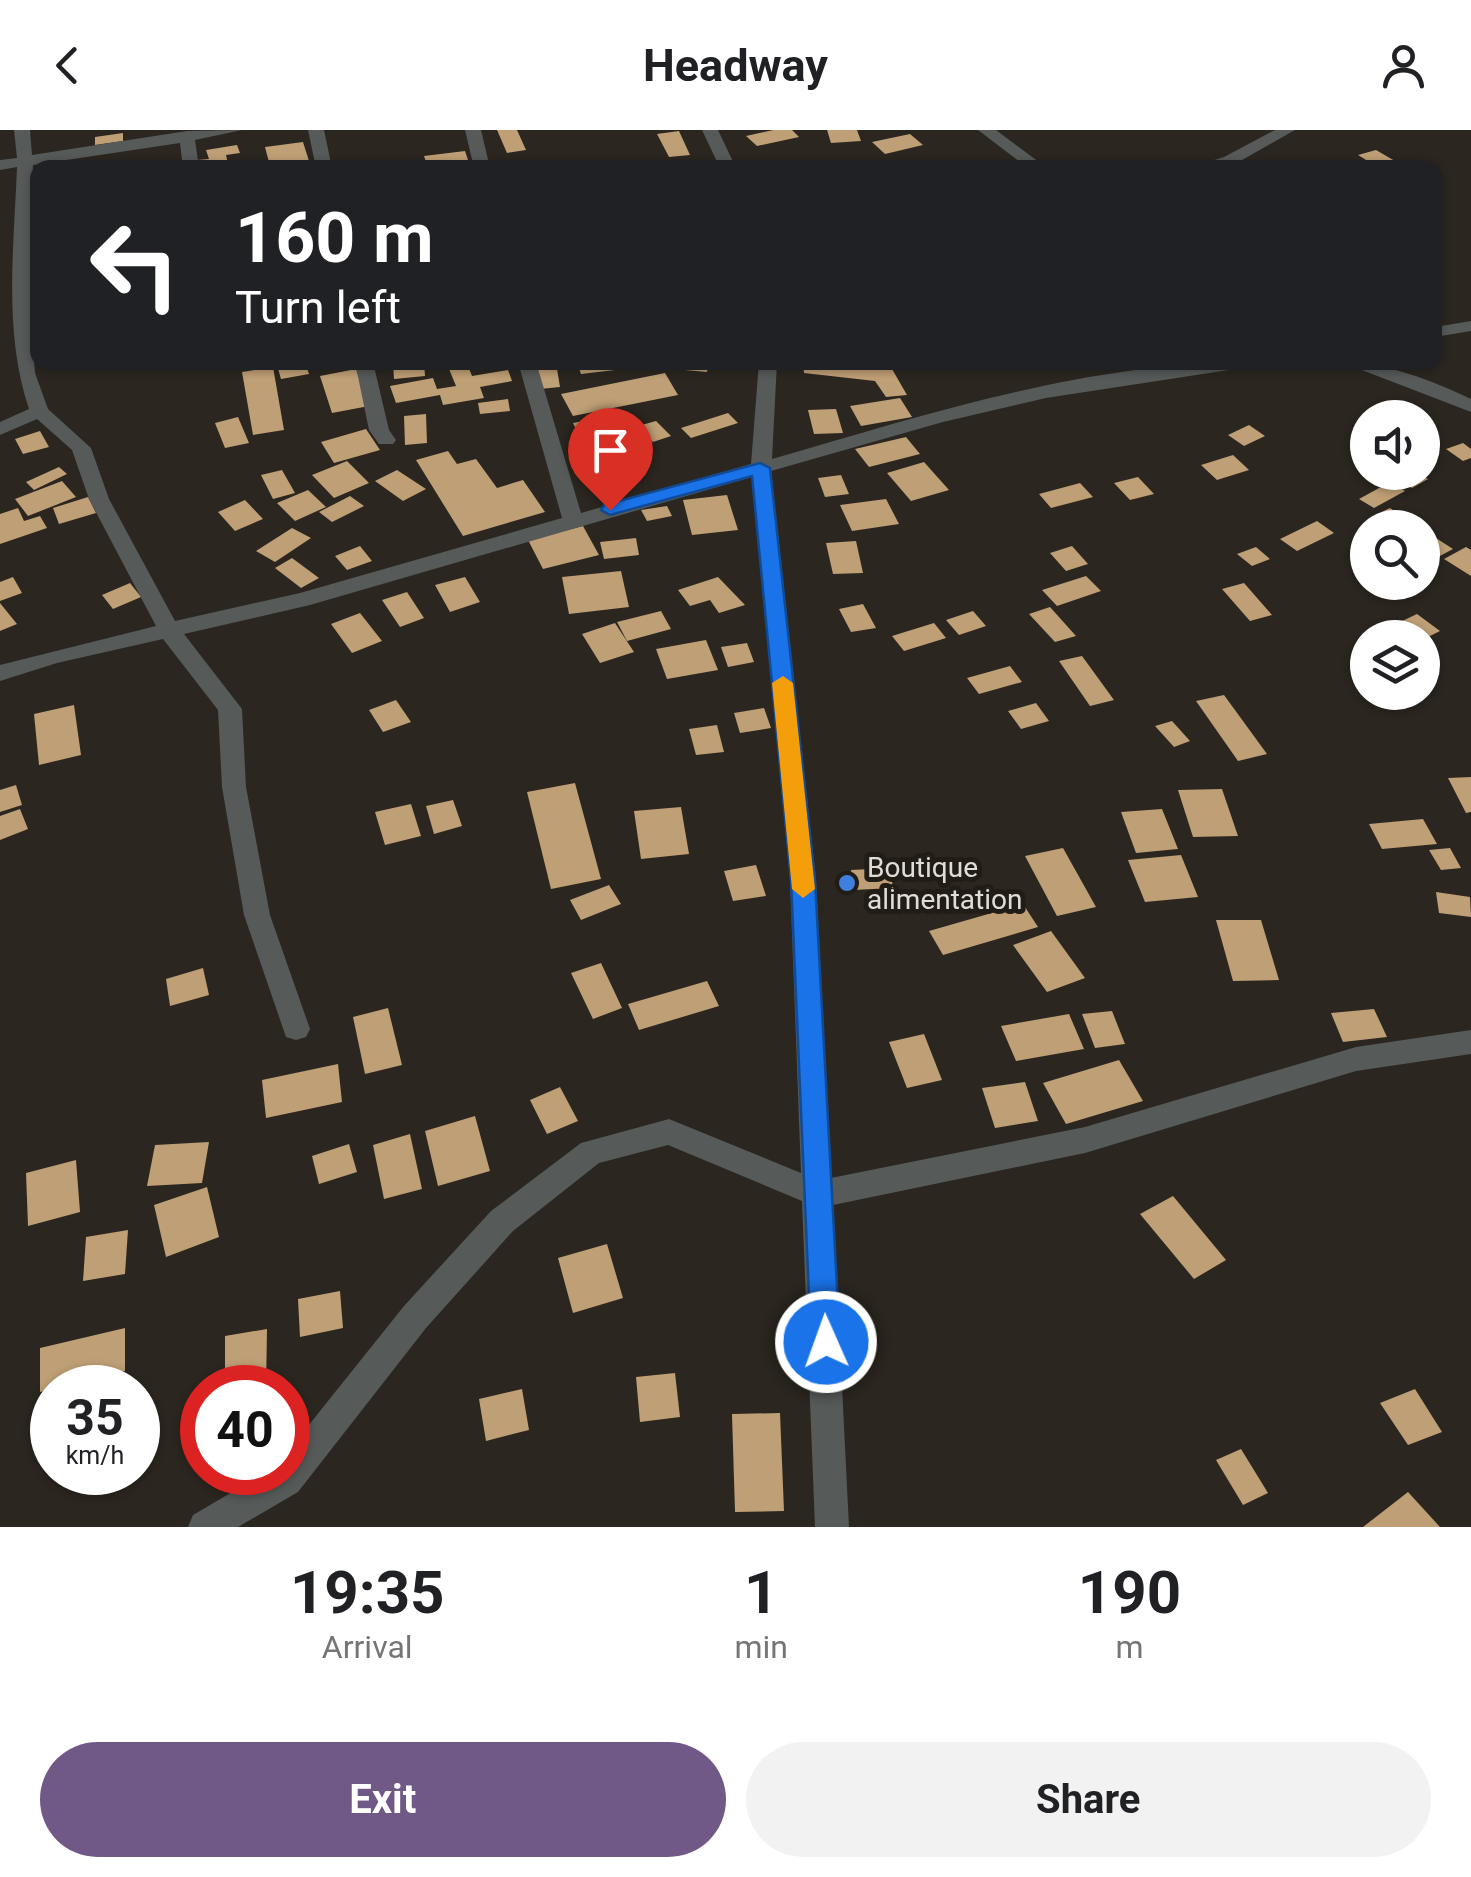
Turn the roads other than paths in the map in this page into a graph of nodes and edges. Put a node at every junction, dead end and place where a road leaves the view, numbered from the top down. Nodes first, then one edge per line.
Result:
1 (22, 130) edge
2 (234, 130) edge
3 (316, 130) edge
4 (473, 130) edge
5 (710, 130) edge
6 (986, 130) edge
7 (1287, 130) edge
8 (187, 136) junction
9 (43, 160) edge
10 (190, 160) edge
11 (322, 160) edge
12 (480, 160) edge
13 (724, 160) edge
14 (1029, 160) edge
15 (1231, 160) edge
16 (30, 162) edge
17 (25, 163) junction
18 (0, 166) edge
19 (29, 302) edge
20 (0, 304) edge
21 (1471, 326) edge
22 (1442, 331) edge
23 (366, 370) edge
24 (529, 370) edge
25 (767, 370) edge
26 (1190, 370) edge
27 (1374, 370) edge
28 (1471, 406) edge
29 (38, 411) junction
30 (0, 429) edge
31 (386, 440) dead end
32 (760, 468) junction
33 (573, 520) junction
34 (170, 632) junction
35 (0, 673) edge
36 (296, 1029) dead end
37 (1471, 1042) edge
38 (820, 1194) junction
39 (205, 1527) edge
40 (832, 1527) edge

1 - 17 street
2 - 8 street
3 - 11 street
4 - 12 street
5 - 13 street
6 - 14 street
7 - 15 street
8 - 9 street
8 - 10 street
16 - 17 street
17 - 18 street
17 - 19 street
19 - 20 street
19 - 29 street
21 - 22 street
23 - 31 street
24 - 33 street
25 - 32 street
26 - 32 street
27 - 28 street
29 - 30 street
29 - 34 street
32 - 33 street
32 - 38 street
33 - 34 street
34 - 35 street
34 - 36 street
37 - 38 street
38 - 39 street
38 - 40 street

